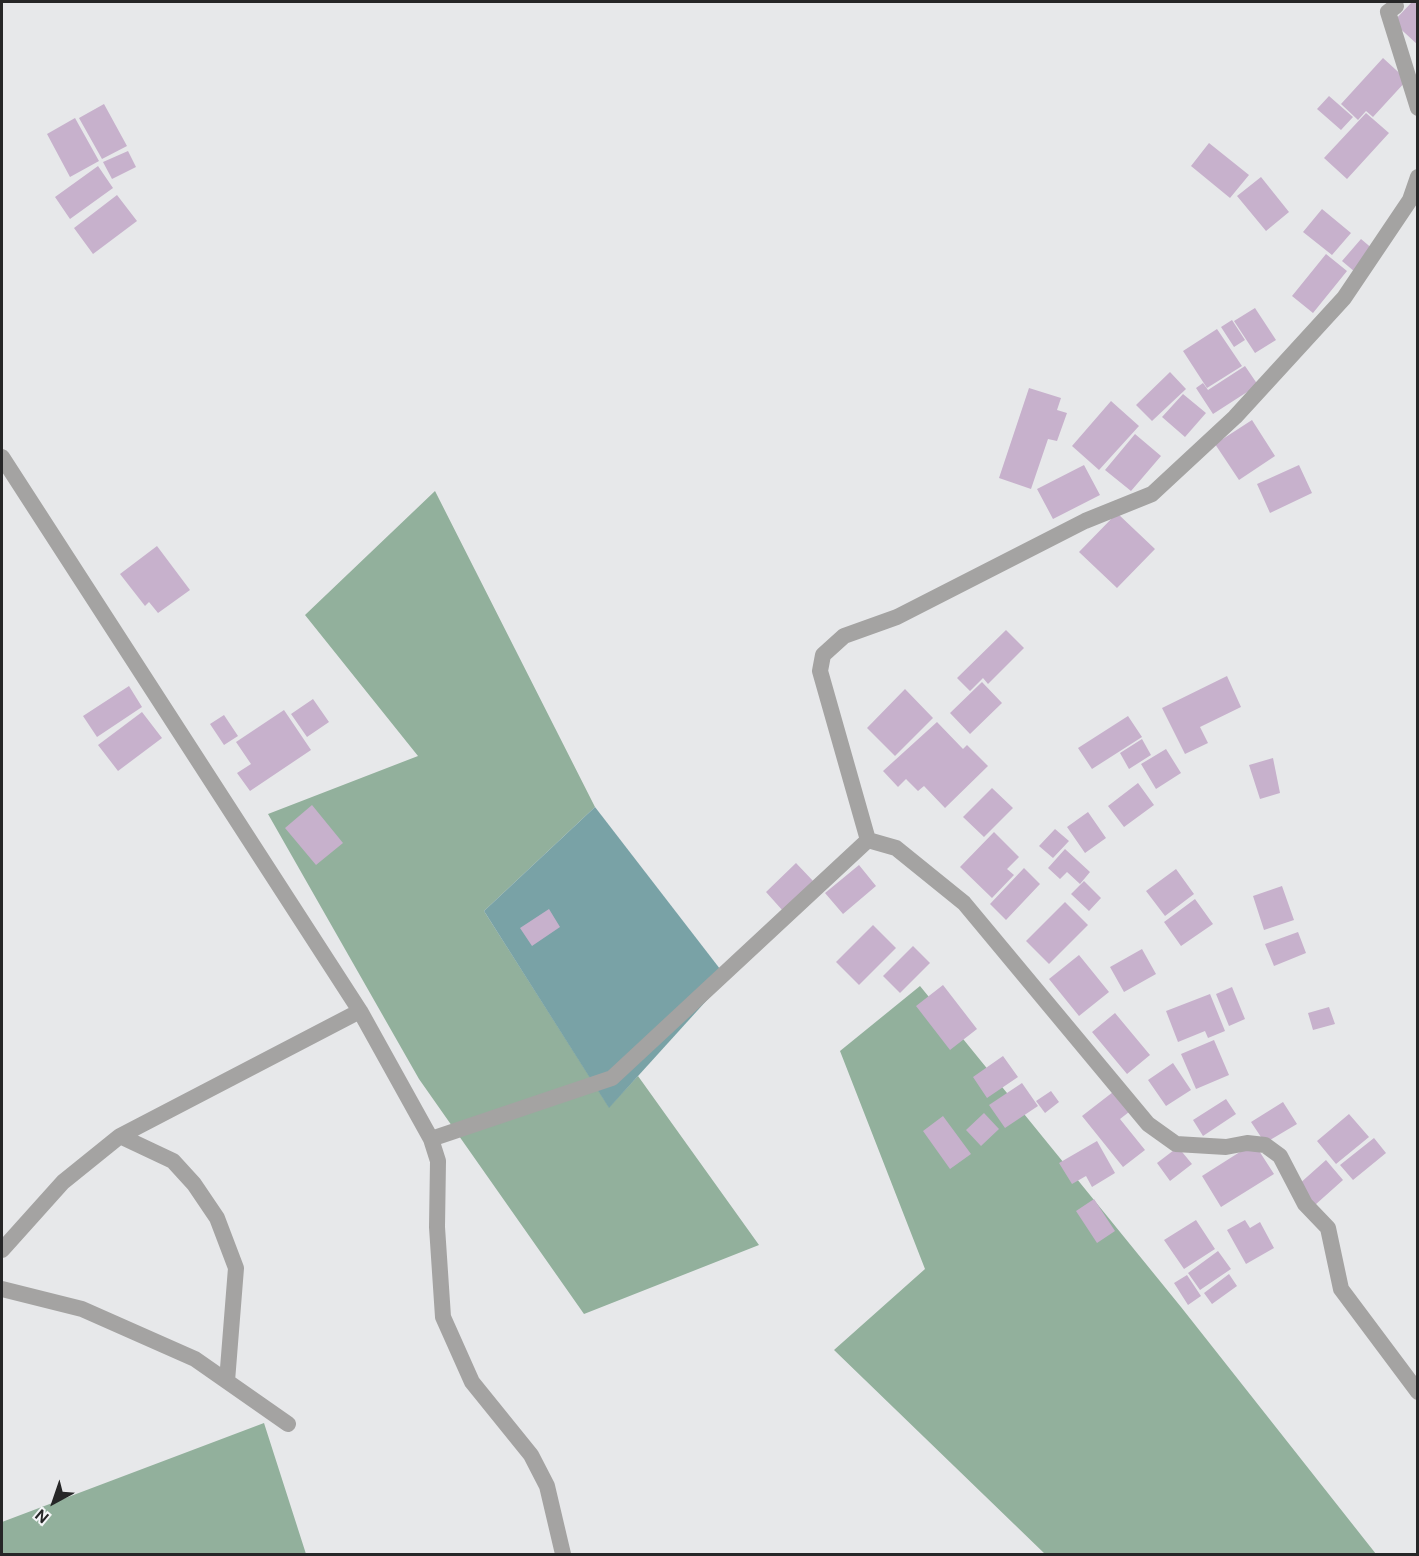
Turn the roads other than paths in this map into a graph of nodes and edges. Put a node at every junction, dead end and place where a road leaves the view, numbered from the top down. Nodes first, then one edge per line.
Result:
1 (1396, 6) dead end
2 (1418, 108) edge
3 (1418, 177) edge
4 (2, 457) edge
5 (868, 840) junction
6 (360, 1011) junction
7 (120, 1136) junction
8 (431, 1139) junction
9 (2, 1250) edge
10 (2, 1289) edge
11 (227, 1381) junction
12 (1418, 1392) edge
13 (288, 1424) dead end
14 (563, 1554) edge

1 - 2 street
3 - 5 street
4 - 6 street
5 - 8 street
5 - 12 street
6 - 7 street
6 - 8 street
7 - 9 street
7 - 11 street
8 - 14 street
10 - 11 street
11 - 13 street

